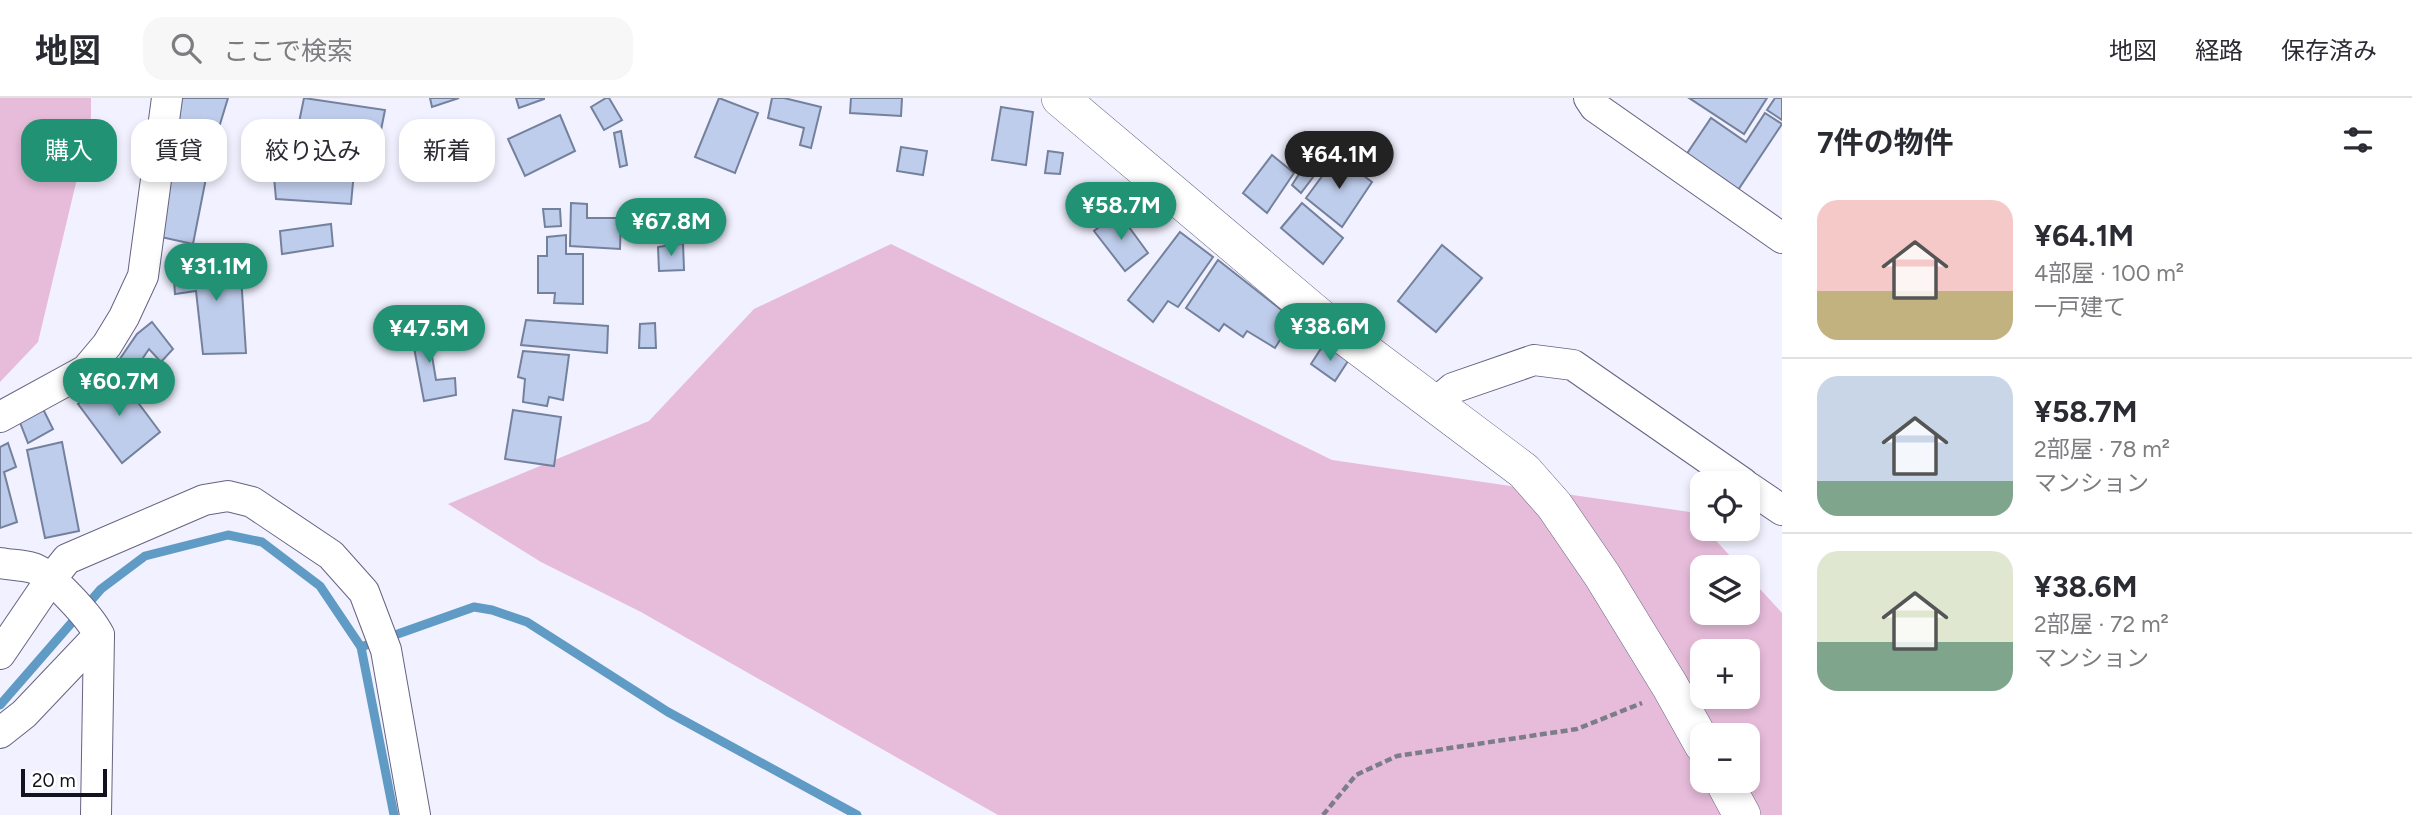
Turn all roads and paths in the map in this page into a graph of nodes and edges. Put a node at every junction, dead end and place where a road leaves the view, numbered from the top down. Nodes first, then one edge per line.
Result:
1 (167, 98) edge
2 (1060, 98) edge
3 (1589, 98) edge
4 (1782, 238) edge
5 (1435, 403) junction
6 (0, 417) edge
7 (1726, 471) edge
8 (1760, 495) edge
9 (1782, 510) edge
10 (0, 563) edge
11 (60, 589) junction
12 (96, 628) junction
13 (0, 654) edge
14 (1670, 686) junction
15 (1691, 723) edge
16 (0, 733) edge
17 (1730, 793) edge
18 (96, 815) edge
19 (415, 815) edge
20 (1323, 815) edge
21 (1742, 815) edge

1 - 6 street
2 - 5 street
3 - 4 street
5 - 7 street
5 - 14 street
8 - 9 street
10 - 11 street
11 - 12 street
11 - 13 street
11 - 19 street
12 - 16 street
12 - 18 street
14 - 15 street
14 - 20 path
17 - 21 street

